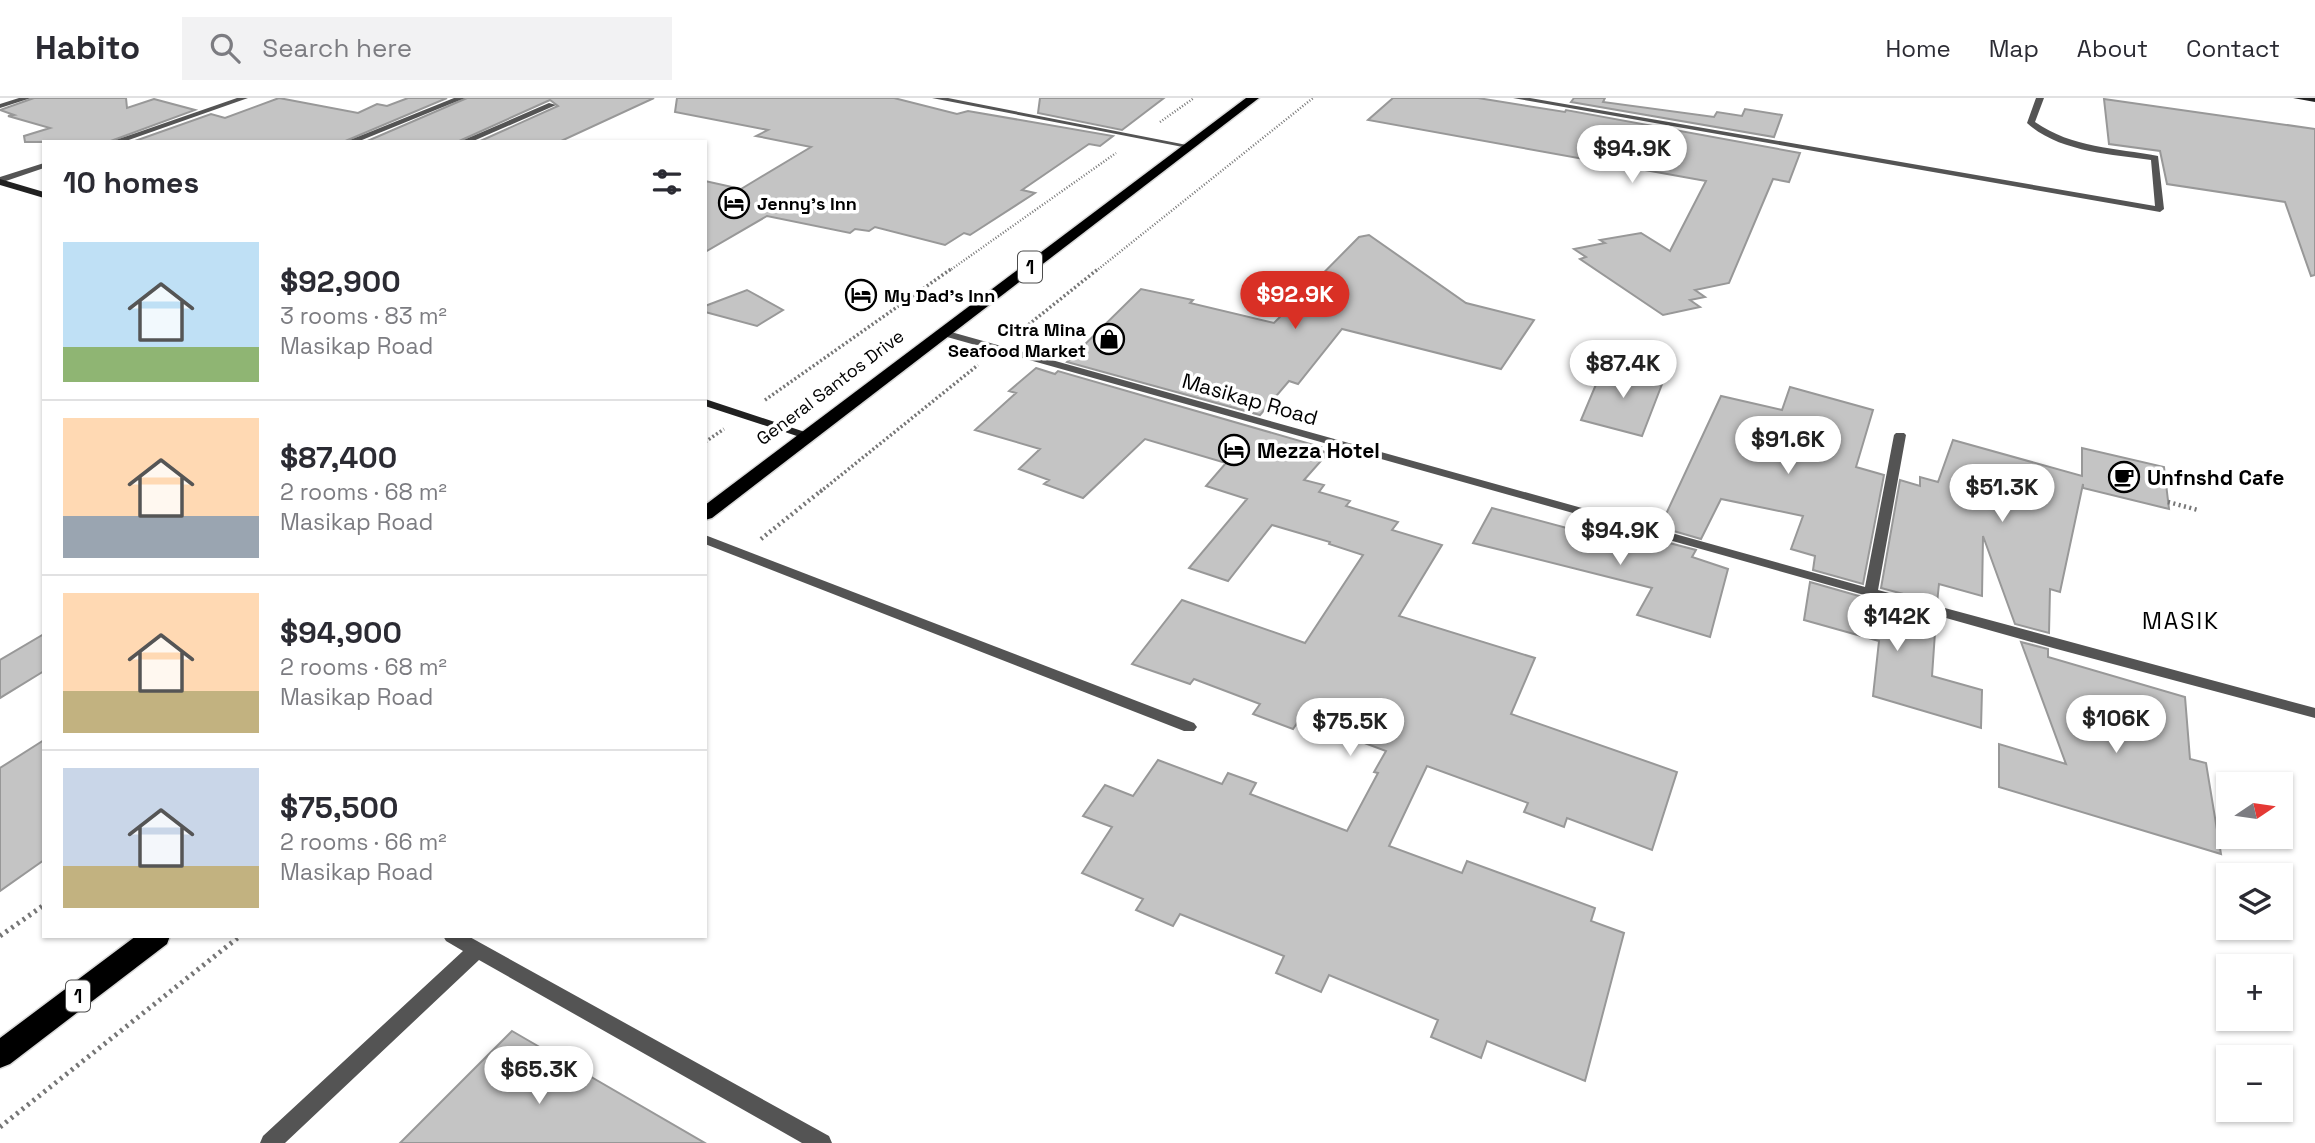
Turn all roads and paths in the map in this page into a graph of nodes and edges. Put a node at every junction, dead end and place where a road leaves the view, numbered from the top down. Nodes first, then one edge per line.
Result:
1 (27, 98) edge
2 (244, 98) edge
3 (461, 98) edge
4 (936, 98) edge
5 (1194, 98) edge
6 (1254, 98) edge
7 (1313, 98) edge
8 (1517, 98) edge
9 (2040, 98) edge
10 (2081, 98) edge
11 (2297, 98) edge
12 (955, 99) edge
13 (2091, 100) edge
14 (2315, 100) edge
15 (552, 104) dead end
16 (0, 106) edge
17 (1138, 137) junction
18 (120, 140) edge
19 (354, 140) edge
20 (468, 140) edge
21 (1188, 146) junction
22 (42, 166) edge
23 (0, 181) edge
24 (42, 194) edge
25 (944, 333) junction
26 (1000, 348) junction
27 (707, 403) edge
28 (744, 415) junction
29 (1900, 435) dead end
30 (807, 436) junction
31 (2168, 502) dead end
32 (2198, 510) dead end
33 (707, 512) edge
34 (707, 540) edge
35 (743, 554) junction
36 (1871, 593) junction
37 (2315, 713) edge
38 (1189, 727) dead end
39 (42, 906) edge
40 (0, 936) edge
41 (154, 938) edge
42 (237, 938) edge
43 (456, 938) edge
44 (477, 950) junction
45 (0, 1055) edge
46 (0, 1127) edge
47 (270, 1143) edge
48 (822, 1143) edge

1 - 16 street
2 - 18 street
3 - 19 street
4 - 12 street
5 - 17 path
6 - 21 highway, General Santos Drive / 1
7 - 26 path
8 - 9 street
10 - 13 street
11 - 14 street
12 - 17 street
15 - 20 street
17 - 21 street
17 - 28 path
21 - 25 highway, General Santos Drive / 1
22 - 23 street
23 - 24 street
25 - 26 street, Masikap Road
25 - 30 highway, General Santos Drive / 1
26 - 35 path
26 - 36 street, Masikap Road
27 - 28 street
28 - 30 street
29 - 36 street
30 - 33 highway, General Santos Drive / 1
31 - 32 path
34 - 35 street
35 - 38 street
36 - 37 street, Masikap Road
39 - 40 path
41 - 45 highway, 1
42 - 46 path
43 - 44 street
44 - 47 street
44 - 48 street

